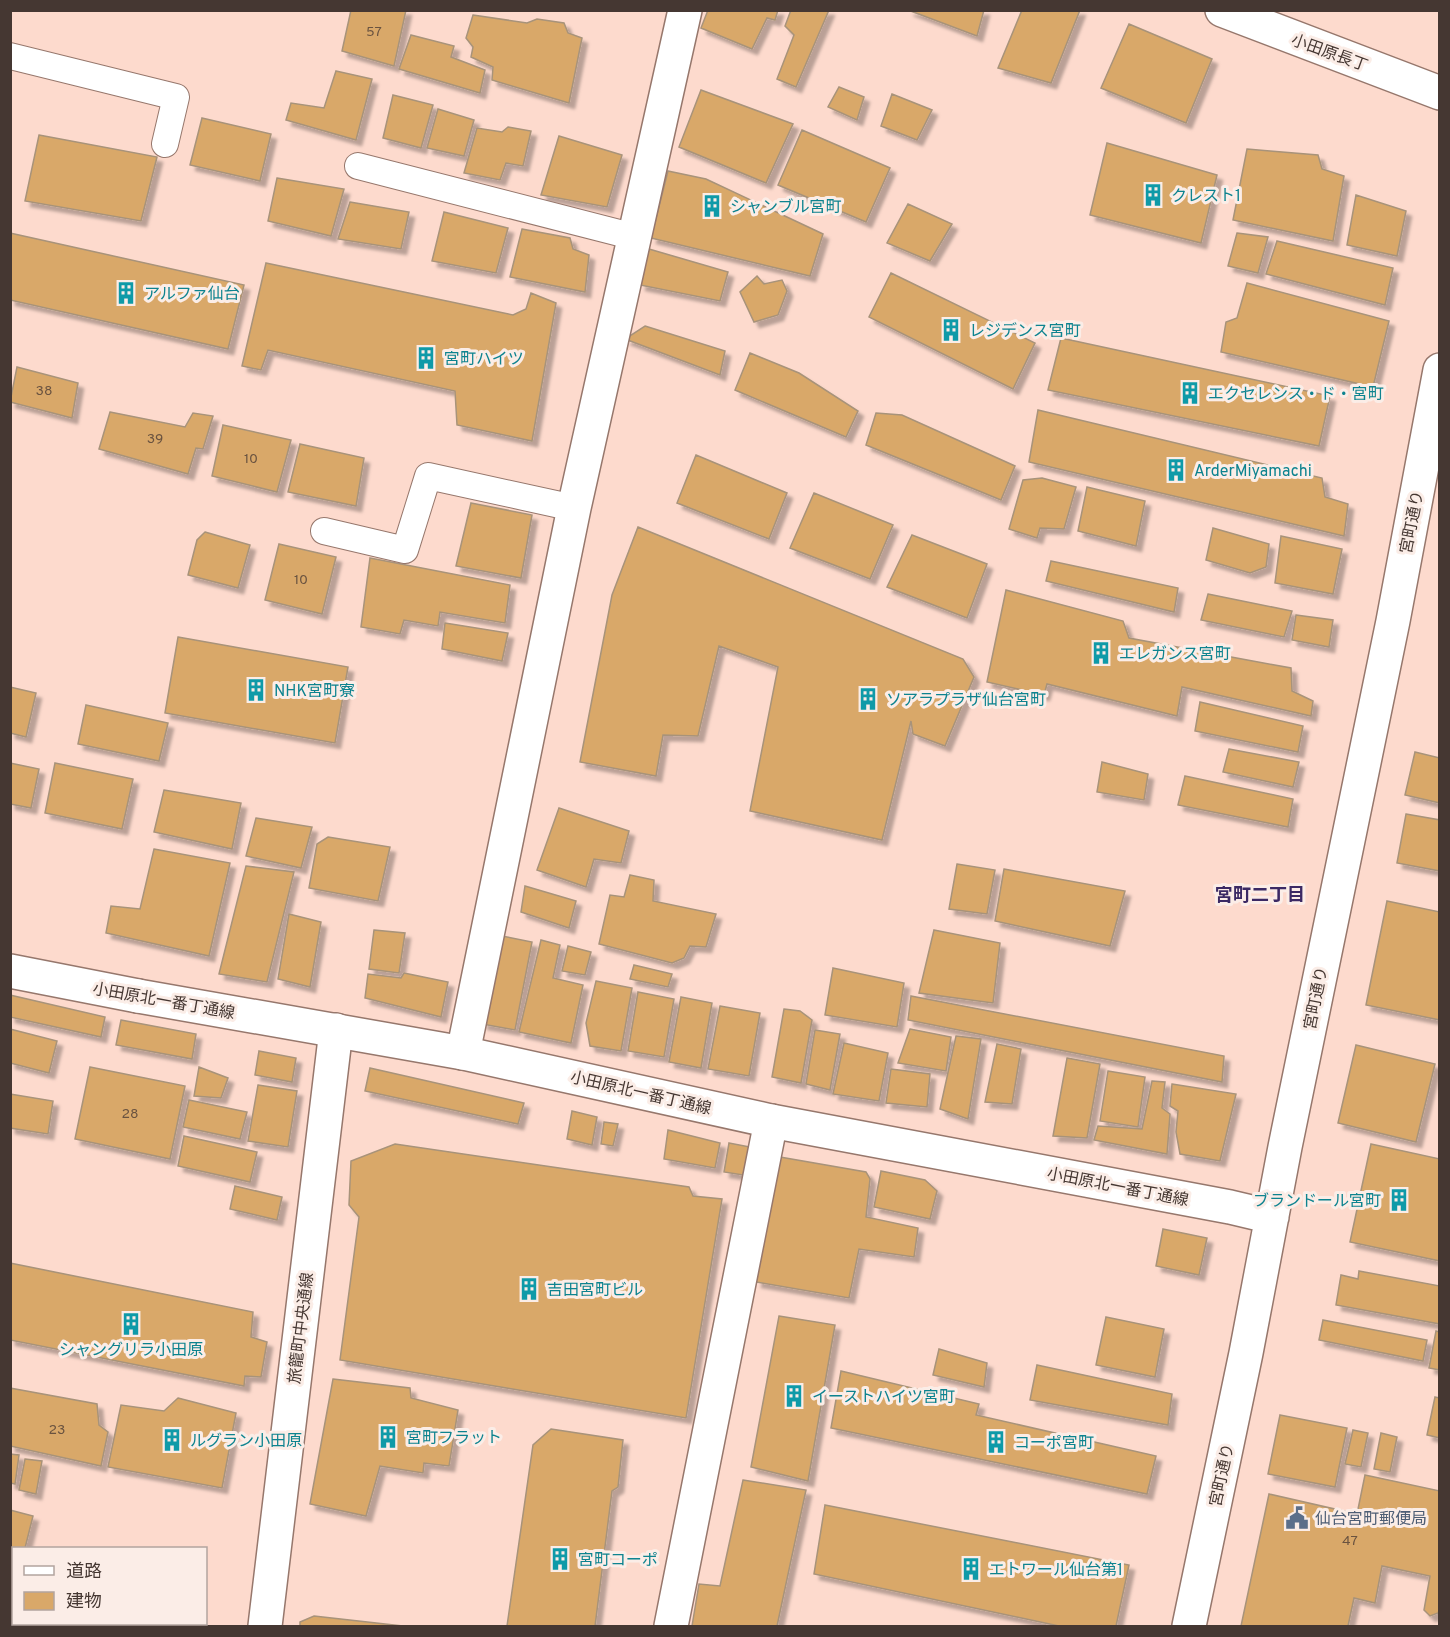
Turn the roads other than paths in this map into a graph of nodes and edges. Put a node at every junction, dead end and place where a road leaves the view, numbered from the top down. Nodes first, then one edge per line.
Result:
1 (685, 10) edge
2 (1222, 10) edge
3 (10, 57) edge
4 (1440, 93) edge
5 (165, 144) dead end
6 (358, 166) dead end
7 (635, 237) junction
8 (1440, 370) edge
9 (574, 508) junction
10 (324, 531) dead end
11 (10, 971) edge
12 (336, 1030) junction
13 (463, 1053) junction
14 (771, 1121) junction
15 (1272, 1217) junction
16 (264, 1626) edge
17 (671, 1626) edge
18 (1189, 1626) edge

1 - 7 street
2 - 4 street, 小田原長丁
3 - 5 lane
6 - 7 lane
7 - 9 street
8 - 15 street, 宮町通り
9 - 10 lane
9 - 13 street
11 - 12 street, 小田原北一番丁通線
12 - 13 street, 小田原北一番丁通線
12 - 16 street, 旅籠町中央通線
13 - 14 street, 小田原北一番丁通線
14 - 15 street, 小田原北一番丁通線
14 - 17 street
15 - 18 street, 宮町通り

